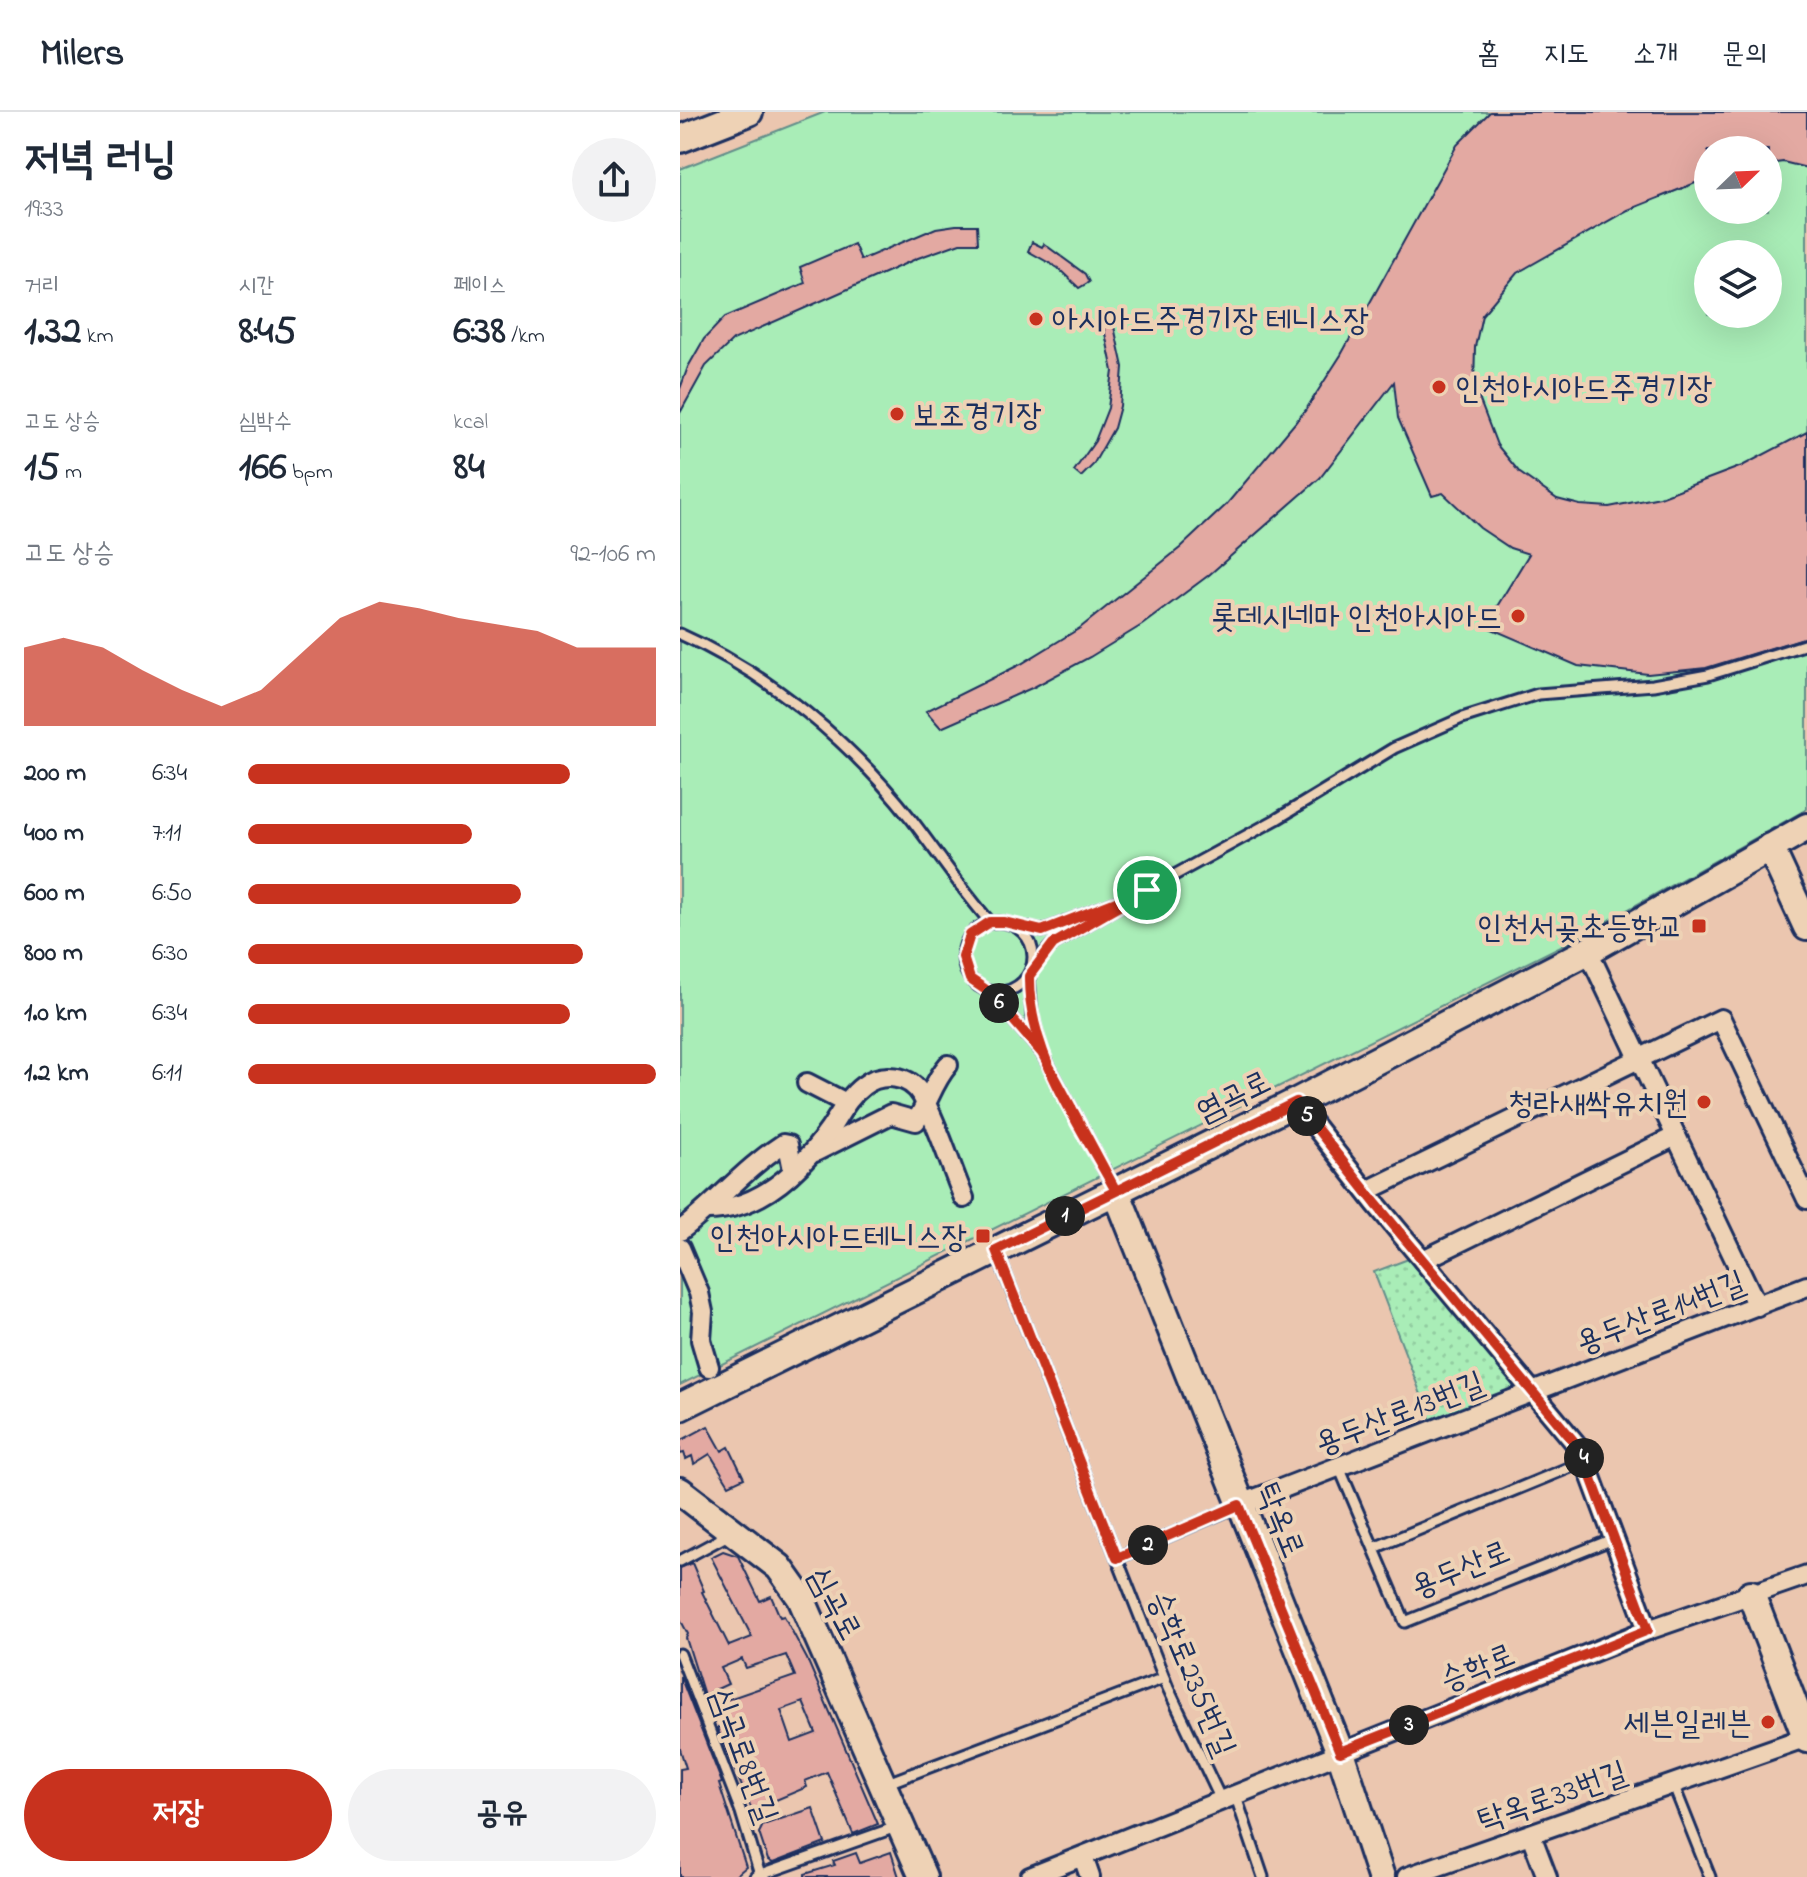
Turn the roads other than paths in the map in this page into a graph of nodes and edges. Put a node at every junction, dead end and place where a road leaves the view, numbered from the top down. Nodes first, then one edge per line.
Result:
1 (749, 112) edge
2 (680, 139) edge
3 (680, 634) edge
4 (1807, 644) edge
5 (1807, 827) edge
6 (1770, 847) junction
7 (1147, 890) junction
8 (990, 922) junction
9 (1015, 926) junction
10 (1807, 927) edge
11 (1588, 951) junction
12 (1033, 966) junction
13 (1029, 976) junction
14 (989, 992) junction
15 (1042, 1053) junction
16 (1638, 1057) junction
17 (948, 1065) dead end
18 (807, 1083) dead end
19 (1296, 1102) junction
20 (846, 1103) junction
21 (926, 1106) junction
22 (1676, 1136) junction
23 (813, 1153) junction
24 (1800, 1162) edge
25 (793, 1170) junction
26 (1116, 1191) junction
27 (1367, 1191) junction
28 (964, 1198) dead end
29 (1807, 1199) edge
30 (707, 1210) junction
31 (680, 1231) edge
32 (680, 1248) edge
33 (996, 1250) junction
34 (1423, 1260) junction
35 (1807, 1286) edge
36 (1757, 1306) junction
37 (709, 1367) dead end
38 (1535, 1391) junction
39 (680, 1407) edge
40 (1585, 1461) junction
41 (1339, 1467) junction
42 (680, 1491) edge
43 (1239, 1505) junction
44 (733, 1533) junction
45 (1613, 1539) junction
46 (1374, 1548) junction
47 (1117, 1558) junction
48 (680, 1561) edge
49 (1807, 1575) edge
50 (1751, 1594) junction
51 (1648, 1630) junction
52 (680, 1654) edge
53 (1164, 1678) junction
54 (1807, 1738) edge
55 (1340, 1752) junction
56 (885, 1784) junction
57 (1673, 1784) junction
58 (1229, 1800) junction
59 (902, 1825) junction
60 (1531, 1835) junction
61 (1083, 1857) junction
62 (757, 1876) edge
63 (923, 1877) edge
64 (1030, 1877) edge
65 (1090, 1877) edge
66 (1263, 1877) edge
67 (1381, 1877) edge
68 (1407, 1877) edge
69 (1547, 1877) edge
70 (1710, 1877) edge

1 - 2 street
3 - 8 lane
4 - 7 lane
5 - 6 street, 염곡로
6 - 10 street
6 - 11 street, 염곡로
7 - 9 lane
7 - 12 lane
8 - 9 lane
8 - 14 lane
9 - 12 lane
11 - 16 street
11 - 19 street, 염곡로
12 - 13 lane
13 - 14 lane
13 - 15 lane
14 - 15 lane
15 - 26 lane
16 - 22 street
16 - 24 street
16 - 27 street
17 - 21 street
18 - 20 street
19 - 26 street, 염곡로
19 - 27 street
20 - 21 street
20 - 23 street
21 - 23 street
21 - 28 street
22 - 34 street
22 - 36 street
23 - 25 street
24 - 29 street
25 - 30 street
25 - 30 street
26 - 33 street, 염곡로
26 - 43 street, 탁옥로
27 - 34 street
30 - 31 street
32 - 37 street
33 - 39 street, 염곡로
33 - 47 lane, 승학로235번길
34 - 38 street
35 - 36 street, 용두산로14번길
36 - 38 street, 용두산로14번길
38 - 40 street
38 - 41 street, 용두산로13번길
40 - 45 street
40 - 46 lane, 용두산로
41 - 43 street, 용두산로13번길
41 - 46 lane, 용두산로
42 - 44 street, 심곡로
43 - 47 lane
43 - 55 street, 탁옥로
44 - 48 lane
44 - 56 street, 심곡로
45 - 46 lane, 용두산로
45 - 51 street
47 - 53 lane, 승학로235번길
49 - 50 street, 승학로
50 - 51 street, 승학로
50 - 54 street
51 - 55 street, 승학로
52 - 62 lane, 심곡로8번길
53 - 56 lane
53 - 58 lane, 승학로235번길
54 - 57 street, 탁옥로33번길
55 - 58 street, 승학로
55 - 67 street, 탁옥로
56 - 59 street, 심곡로
57 - 60 street, 탁옥로33번길
57 - 70 lane
58 - 61 street, 승학로
58 - 66 lane, 승학로235번길
59 - 62 lane
59 - 63 street, 심곡로
60 - 68 street, 탁옥로33번길
60 - 69 street
61 - 64 street, 승학로
61 - 65 street

